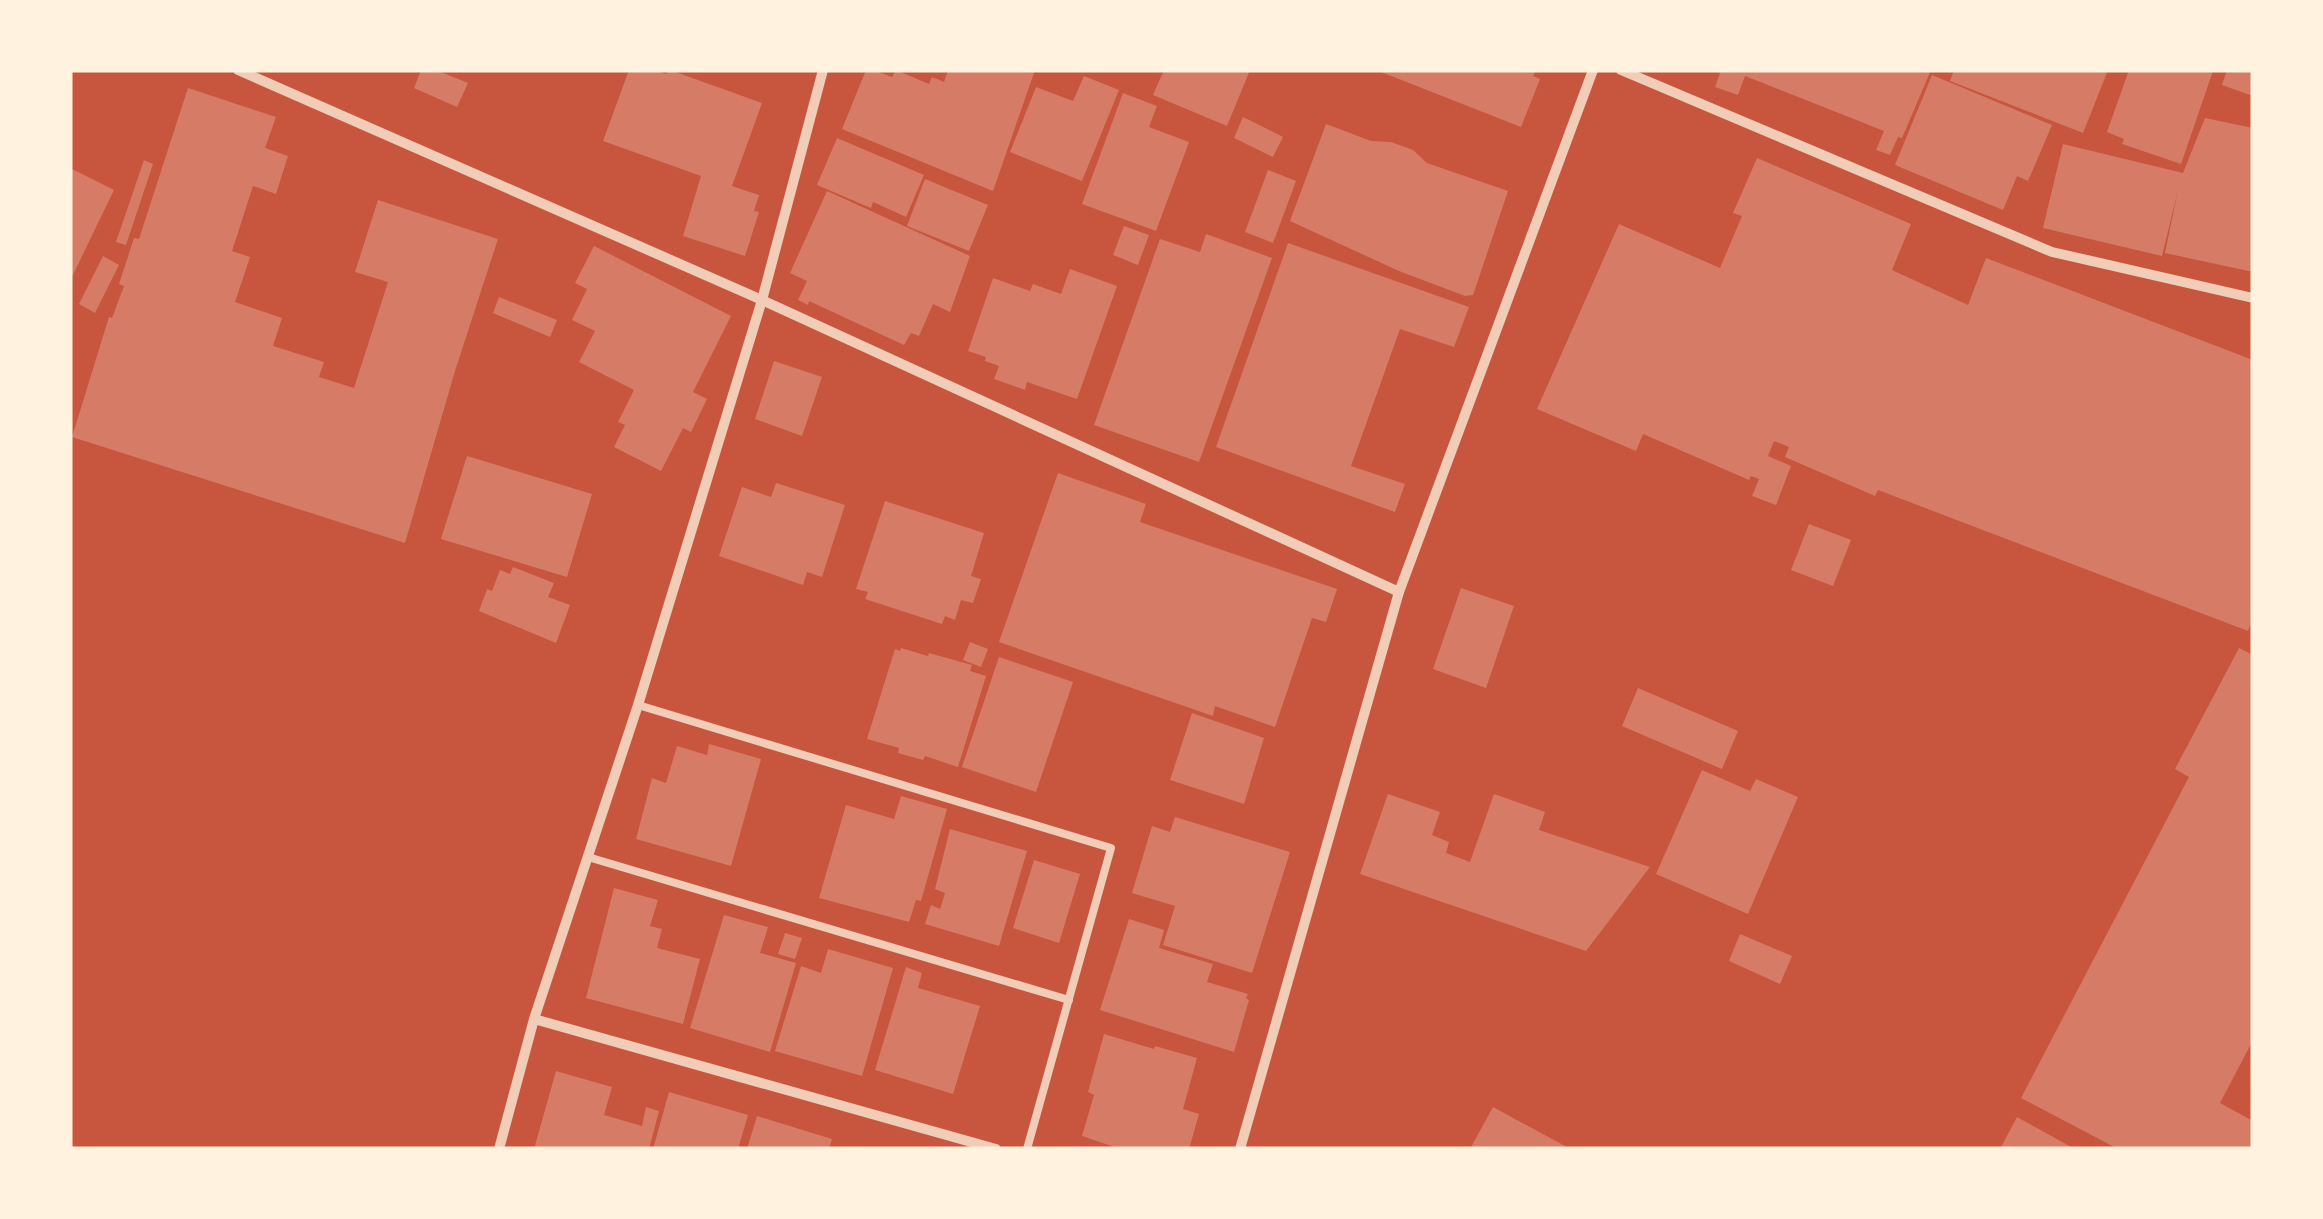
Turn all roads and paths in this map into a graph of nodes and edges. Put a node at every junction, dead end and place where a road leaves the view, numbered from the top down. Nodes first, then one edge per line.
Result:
1 (238, 70) edge
2 (823, 70) edge
3 (1593, 70) edge
4 (1621, 70) edge
5 (2253, 298) edge
6 (762, 300) junction
7 (1400, 592) junction
8 (638, 705) junction
9 (588, 857) junction
10 (1069, 1000) junction
11 (534, 1019) junction
12 (499, 1149) edge
13 (996, 1149) edge
14 (1027, 1149) edge
15 (1240, 1149) edge

1 - 6 street
2 - 6 street
3 - 7 street
4 - 5 street
6 - 7 street
6 - 8 street
7 - 15 street
8 - 9 street
8 - 10 lane
9 - 10 lane
9 - 11 street
10 - 14 lane
11 - 12 street
11 - 13 street

